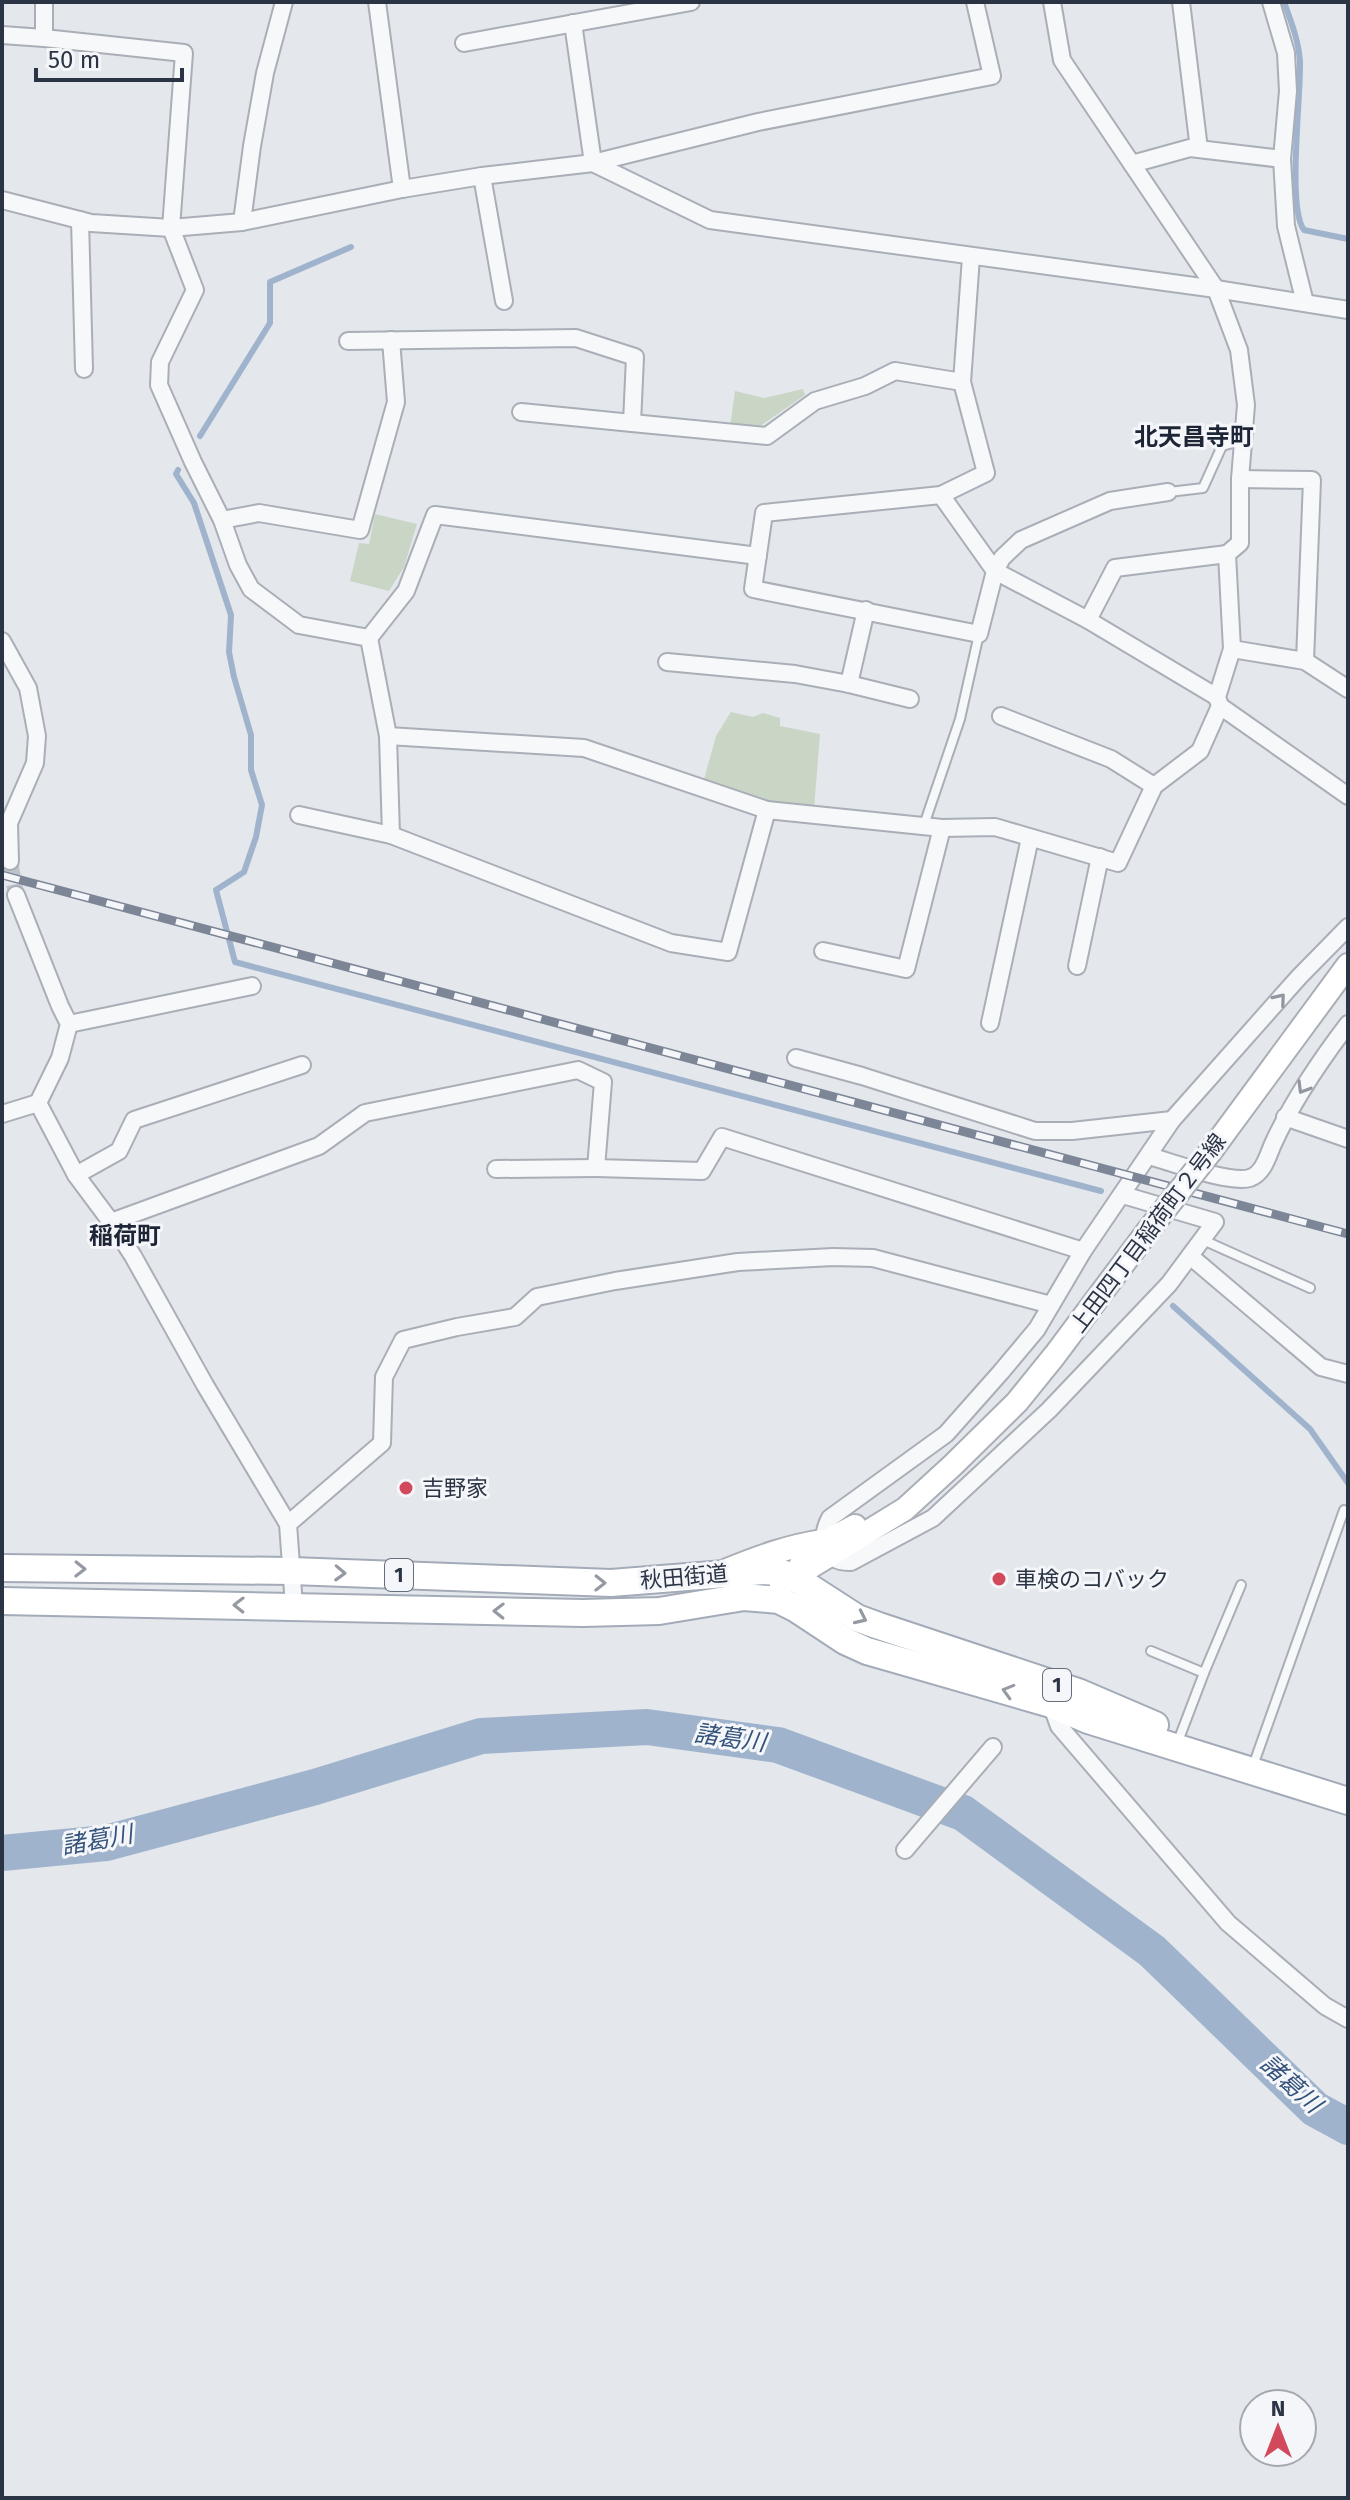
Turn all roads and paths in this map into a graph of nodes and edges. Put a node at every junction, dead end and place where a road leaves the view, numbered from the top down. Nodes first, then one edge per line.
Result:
1 (44, 2) edge
2 (284, 2) edge
3 (377, 2) edge
4 (691, 2) edge
5 (975, 2) edge
6 (1052, 2) edge
7 (1181, 2) edge
8 (1271, 2) edge
9 (573, 23) junction
10 (2, 35) edge
11 (44, 38) junction
12 (464, 43) dead end
13 (1199, 149) junction
14 (1282, 159) junction
15 (593, 163) junction
16 (1132, 164) junction
17 (482, 176) junction
18 (402, 189) junction
19 (2, 200) edge
20 (80, 220) junction
21 (242, 222) junction
22 (171, 228) junction
23 (971, 257) junction
24 (1216, 289) junction
25 (504, 301) dead end
26 (1305, 303) junction
27 (1348, 310) edge
28 (391, 340) junction
29 (348, 341) dead end
30 (84, 369) dead end
31 (962, 382) junction
32 (521, 412) dead end
33 (632, 423) junction
34 (1243, 440) junction
35 (1240, 479) junction
36 (1168, 492) joint
37 (941, 495) junction
38 (222, 520) junction
39 (1227, 554) junction
40 (758, 556) junction
41 (995, 571) junction
42 (866, 610) junction
43 (1088, 620) junction
44 (979, 634) junction
45 (369, 638) junction
46 (2, 641) edge
47 (1232, 649) junction
48 (1305, 661) junction
49 (667, 662) dead end
50 (849, 684) junction
51 (1348, 689) edge
52 (910, 699) dead end
53 (1219, 702) junction
54 (1001, 716) dead end
55 (388, 736) junction
56 (1154, 786) junction
57 (1348, 796) edge
58 (767, 810) junction
59 (299, 815) dead end
60 (924, 826) junction
61 (942, 828) junction
62 (391, 835) junction
63 (1030, 838) junction
64 (1100, 857) junction
65 (10, 861) dead end
66 (16, 895) tunnel mouth
67 (1348, 927) edge
68 (823, 951) dead end
69 (1348, 965) edge
70 (1077, 966) dead end
71 (252, 986) dead end
72 (990, 1023) dead end
73 (69, 1024) junction
74 (1348, 1024) edge
75 (796, 1058) dead end
76 (302, 1065) dead end
77 (38, 1103) junction
78 (2, 1114) edge
79 (1285, 1117) junction
80 (1172, 1120) junction
81 (1348, 1139) edge
82 (1149, 1156) junction
83 (596, 1168) junction
84 (496, 1169) dead end
85 (76, 1175) junction
86 (1123, 1195) junction
87 (111, 1222) junction
88 (1202, 1239) junction
89 (1083, 1251) junction
90 (1190, 1256) junction
91 (1310, 1288) dead end
92 (1051, 1305) junction
93 (1348, 1374) edge
94 (1344, 1510) dead end
95 (288, 1524) junction
96 (827, 1549) junction
97 (2, 1568) edge
98 (292, 1571) junction
99 (715, 1575) junction
100 (795, 1578) junction
101 (1241, 1585) dead end
102 (744, 1597) junction
103 (2, 1601) edge
104 (830, 1601) junction
105 (294, 1606) junction
106 (805, 1615) junction
107 (1151, 1651) dead end
108 (1204, 1673) junction
109 (1051, 1704) junction
110 (1180, 1736) junction
111 (993, 1747) dead end
112 (1254, 1763) junction
113 (1322, 1793) junction
114 (1348, 1801) edge
115 (905, 1850) dead end
116 (1348, 2019) edge

1 - 11 street
2 - 21 street
3 - 18 street
4 - 9 street
5 - 15 street
6 - 16 street
7 - 13 street
8 - 14 street
9 - 12 street
9 - 15 street
10 - 11 street
11 - 22 street
13 - 14 street
13 - 16 street
14 - 26 street
15 - 17 street
15 - 23 street
16 - 24 street
17 - 18 street
17 - 25 street
18 - 21 street
19 - 20 street
20 - 22 street
20 - 30 street
21 - 22 street
22 - 38 street
23 - 24 street
23 - 31 street
24 - 26 street
24 - 34 street
26 - 27 street
28 - 29 street
28 - 33 street
28 - 38 street
31 - 33 street
31 - 37 street
32 - 33 street
34 - 35 street
34 - 36 lane
35 - 39 street
35 - 48 street
36 - 41 street
37 - 40 street
37 - 41 street
38 - 45 street
39 - 43 street
39 - 47 street
40 - 42 street
40 - 45 street
41 - 43 street
41 - 44 street
42 - 44 street
42 - 50 street
43 - 53 street
44 - 60 lane
45 - 55 street
46 - 65 street
47 - 48 street
47 - 53 street
48 - 51 street
49 - 50 street
50 - 52 street
53 - 56 street
53 - 57 street
54 - 56 street
55 - 58 street
55 - 62 street
56 - 64 street
58 - 60 street
58 - 62 street
59 - 62 street
60 - 61 street
61 - 63 street
61 - 68 street
63 - 64 street
63 - 72 street
64 - 70 street
66 - 73 street
80 -> 67 street
69 - 96 street, 上田四丁目稲荷町２号線, bridge
71 - 73 street
73 - 77 street
74 -> 79 street
75 - 80 street
76 - 85 street
77 - 78 street
77 - 85 street
79 - 81 street
79 - 82 street
80 - 82 street
82 - 86 street
83 - 84 street
83 - 87 street
83 - 89 street
85 - 87 street
86 - 88 street
86 - 89 street
87 - 95 street
88 - 90 street
88 - 91 lane
89 - 92 street
90 - 93 street
90 - 96 street
92 - 95 street
92 - 96 street
94 - 112 lane
95 - 98 street
96 - 99 street
96 - 100 street
96 - 104 street
97 -> 98 main road, 秋田街道 / 1
98 -> 99 main road, 秋田街道 / 1
98 - 105 street
99 - 100 main road, 秋田街道 / 1
100 - 102 street
100 - 104 main road, 秋田街道 / 1
100 - 106 street
101 - 108 lane
102 -> 105 main road, 秋田街道 / 1
102 - 106 main road, 秋田街道 / 1
105 -> 103 main road, 秋田街道 / 1
104 -> 110 main road, 秋田街道 / 1
109 -> 106 main road, 秋田街道 / 1
107 - 108 lane
108 - 110 lane
109 - 113 main road, 秋田街道 / 1
109 - 116 street
110 - 112 main road, 秋田街道 / 1
111 - 115 street
112 - 113 main road, 秋田街道 / 1
113 - 114 main road, 秋田街道 / 1

